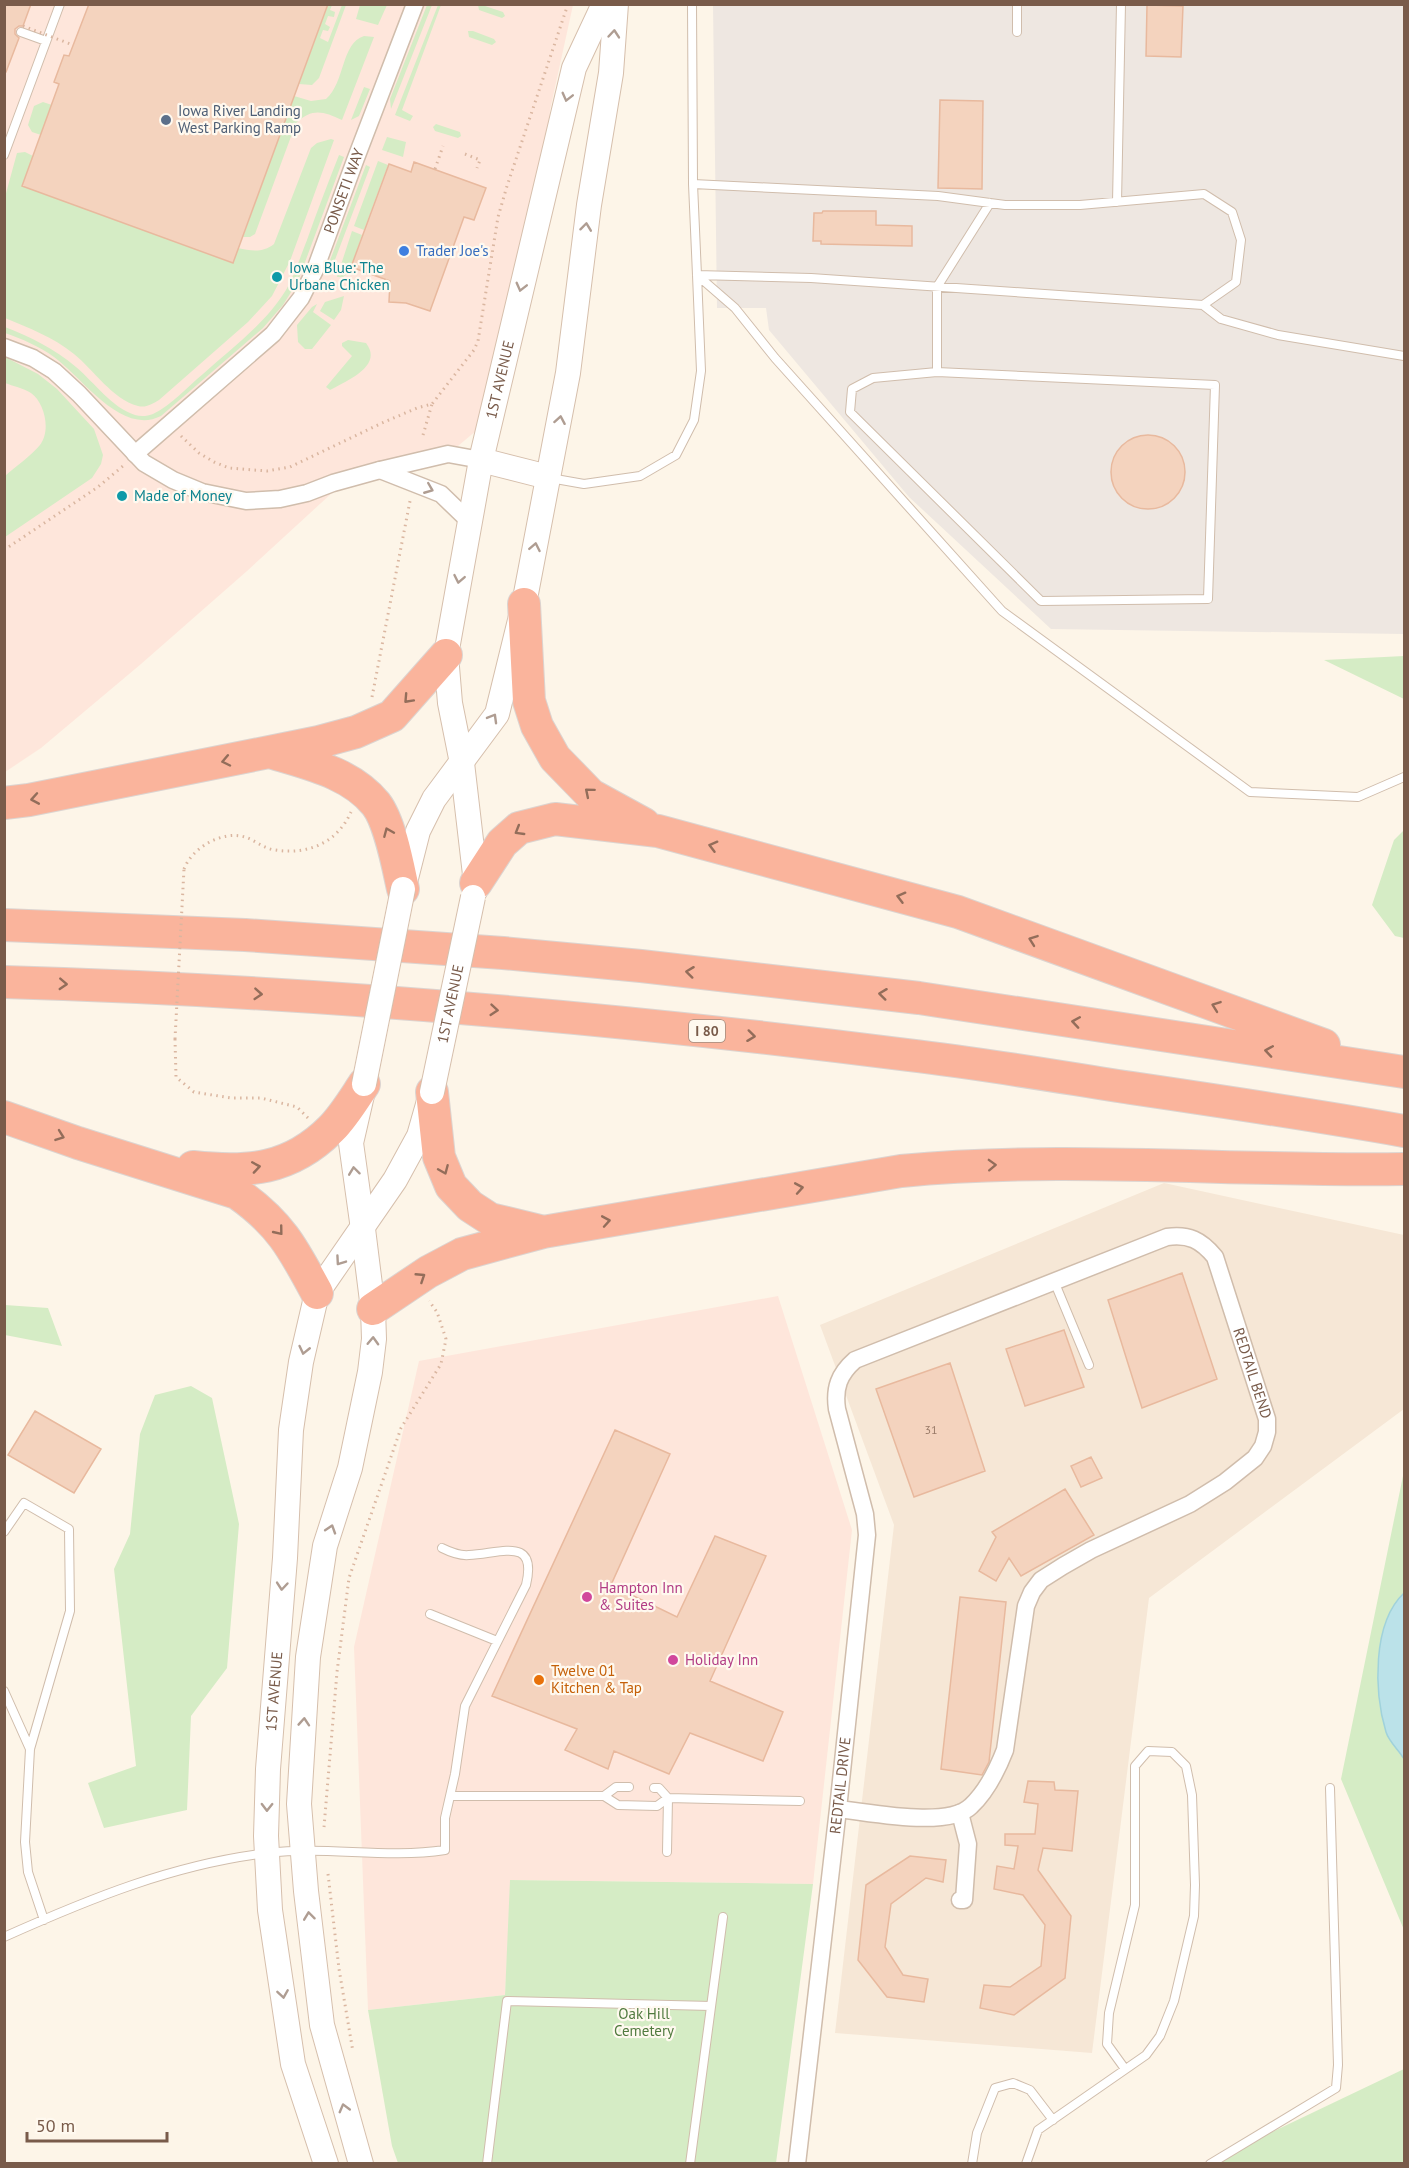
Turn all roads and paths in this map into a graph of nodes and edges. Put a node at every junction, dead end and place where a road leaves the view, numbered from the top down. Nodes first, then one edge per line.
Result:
1 (60, 4) edge
2 (415, 4) edge
3 (568, 4) edge
4 (604, 4) edge
5 (616, 4) edge
6 (692, 4) edge
7 (1017, 4) edge
8 (1121, 4) edge
9 (22, 29) joint
10 (1017, 32) dead end
11 (46, 41) junction
12 (73, 45) dead end
13 (443, 146) dead end
14 (465, 154) dead end
15 (4, 155) edge
16 (435, 168) dead end
17 (477, 168) dead end
18 (693, 184) junction
19 (1117, 202) junction
20 (990, 203) junction
21 (697, 275) junction
22 (937, 286) junction
23 (1203, 305) junction
24 (4, 346) edge
25 (1404, 356) edge
26 (937, 372) junction
27 (432, 404) junction
28 (423, 435) dead end
29 (199, 453) dead end
30 (135, 454) junction
31 (482, 460) junction
32 (380, 470) junction
33 (548, 477) junction
34 (410, 496) dead end
35 (470, 522) junction
36 (4, 550) edge
37 (524, 604) junction
38 (446, 655) junction
39 (371, 704) dead end
40 (271, 752) junction
41 (462, 764) junction
42 (1404, 777) edge
43 (4, 802) edge
44 (352, 810) dead end
45 (658, 831) junction
46 (404, 889) junction
47 (475, 890) junction
48 (4, 925) edge
49 (4, 982) edge
50 (1397, 1071) edge
51 (364, 1084) junction
52 (432, 1092) junction
53 (4, 1117) edge
54 (313, 1123) dead end
55 (1404, 1131) edge
56 (136, 1161) junction
57 (1404, 1169) edge
58 (363, 1229) junction
59 (543, 1232) junction
60 (1054, 1281) junction
61 (317, 1293) junction
62 (424, 1295) dead end
63 (372, 1309) junction
64 (1089, 1365) dead end
65 (837, 1409) joint
66 (4, 1532) edge
67 (442, 1548) dead end
68 (430, 1614) dead end
69 (497, 1641) junction
70 (4, 1691) edge
71 (30, 1749) junction
72 (629, 1787) dead end
73 (654, 1788) dead end
74 (1330, 1788) dead end
75 (451, 1796) junction
76 (604, 1796) junction
77 (668, 1798) junction
78 (800, 1801) dead end
79 (838, 1809) junction
80 (960, 1813) junction
81 (312, 1851) junction
82 (667, 1852) dead end
83 (268, 1853) junction
84 (960, 1900) dead end
85 (723, 1917) dead end
86 (44, 1920) junction
87 (4, 1937) edge
88 (711, 2006) junction
89 (355, 2061) dead end
90 (1125, 2068) junction
91 (1053, 2120) junction
92 (326, 2163) edge
93 (361, 2163) edge
94 (486, 2163) edge
95 (690, 2163) edge
96 (797, 2163) edge
97 (972, 2163) edge
98 (1026, 2163) edge
99 (1210, 2163) edge

1 - 11 lane
2 - 30 street, PONSETI WAY
3 - 27 path
4 -> 31 main road, 1ST AVENUE
33 -> 5 main road, 1ST AVENUE
6 - 18 lane
7 - 10 lane
8 - 19 lane
9 - 11 lane
9 - 12 path, bridge
11 - 15 lane
13 - 16 path
14 - 17 path
18 - 20 lane
18 - 21 lane
19 - 20 lane
19 - 23 lane
20 - 22 lane
21 - 22 lane
21 - 33 lane
21 - 42 lane
22 - 23 lane
22 - 26 lane
23 - 25 lane
24 - 30 street
26 - 26 lane
27 - 28 path
27 - 29 path
30 - 32 street
30 - 36 path
31 - 32 street
31 - 33 main road
31 - 35 main road, 1ST AVENUE
32 -> 35 street
37 -> 33 main road, 1ST AVENUE
34 - 39 path
35 -> 38 main road, 1ST AVENUE
41 -> 37 main road, 1ST AVENUE
45 -> 37 highway
38 -> 40 highway
38 - 41 main road, 1ST AVENUE
40 -> 43 highway
46 -> 40 highway
41 - 46 main road, 1ST AVENUE
41 - 47 main road, 1ST AVENUE
44 - 54 path, bridge
45 -> 47 highway
50 -> 45 highway
46 - 51 main road, 1ST AVENUE, bridge
47 - 52 main road, 1ST AVENUE, bridge
50 -> 48 highway
49 -> 55 highway, I 80
56 -> 51 highway
58 -> 51 main road, 1ST AVENUE
52 - 58 main road, 1ST AVENUE
52 -> 59 highway
53 -> 56 highway
56 -> 61 highway
59 -> 57 highway
58 -> 61 main road, 1ST AVENUE
58 - 63 main road, 1ST AVENUE
63 -> 59 highway
60 - 64 lane
60 - 65 street, REDTAIL BEND
60 - 80 street, REDTAIL BEND
61 -> 83 main road, 1ST AVENUE
62 - 81 path
81 -> 63 main road, 1ST AVENUE
65 - 79 street, REDTAIL DRIVE
66 - 71 lane
67 - 69 lane
68 - 69 lane
69 - 75 lane
70 - 71 lane
71 - 86 lane
72 - 76 lane
73 - 77 lane
74 - 99 lane
75 - 76 lane
75 - 81 lane
76 - 77 lane
77 - 78 lane
77 - 82 lane
79 - 80 street
79 - 96 street, REDTAIL DRIVE
80 - 84 street
81 - 83 lane
81 - 89 path
93 -> 81 main road, 1ST AVENUE
83 - 86 lane
83 -> 92 main road, 1ST AVENUE
85 - 88 lane
86 - 87 lane
88 - 94 lane
88 - 95 lane
90 - 90 lane
90 - 91 lane
91 - 97 lane
91 - 98 lane

